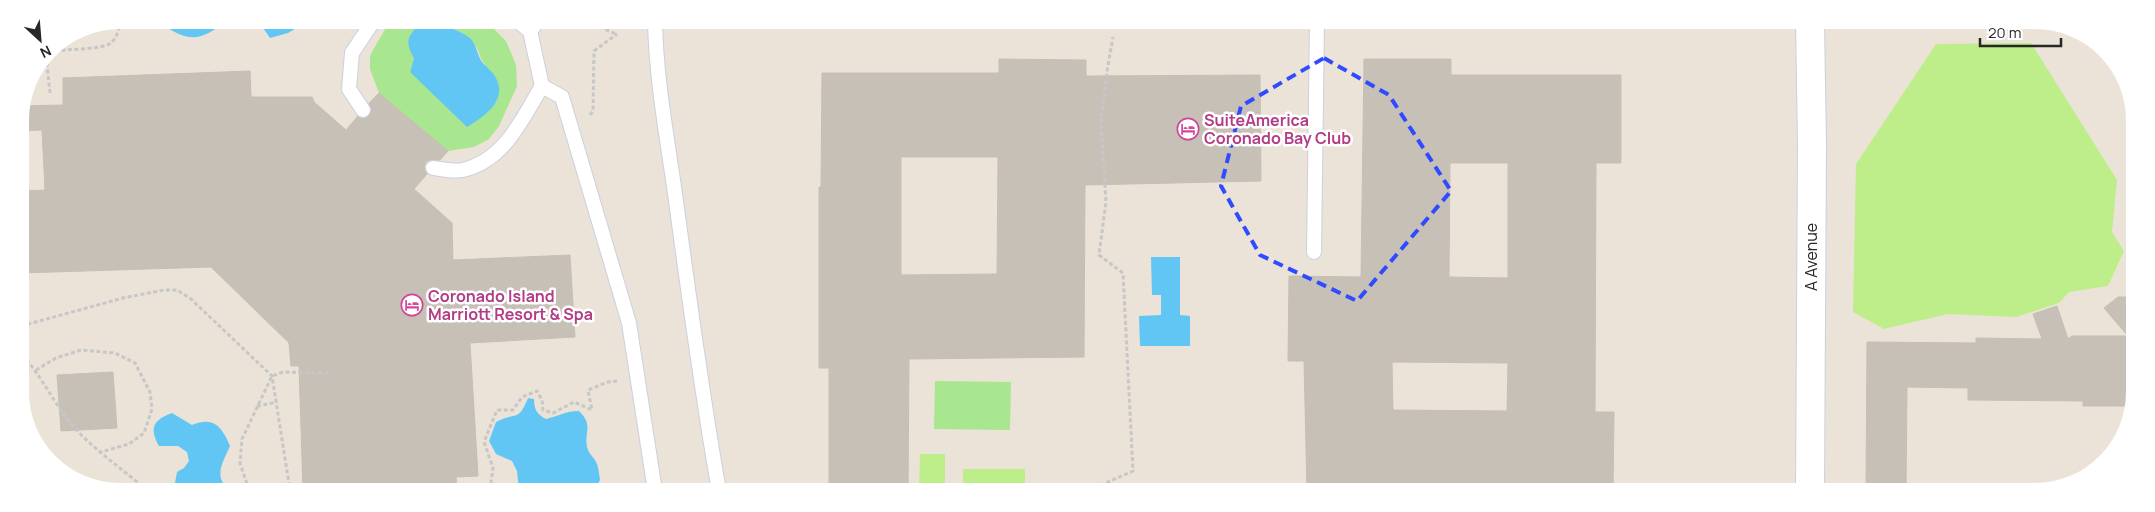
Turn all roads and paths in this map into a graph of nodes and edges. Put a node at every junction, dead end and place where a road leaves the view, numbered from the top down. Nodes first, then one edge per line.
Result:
1 (119, 29) edge
2 (368, 29) edge
3 (534, 29) edge
4 (604, 29) edge
5 (656, 29) edge
6 (1317, 29) edge
7 (1810, 29) edge
8 (617, 34) dead end
9 (1114, 37) dead end
10 (61, 51) edge
11 (47, 65) edge
12 (542, 86) junction
13 (50, 93) dead end
14 (363, 110) dead end
15 (433, 168) dead end
16 (1314, 252) dead end
17 (29, 324) edge
18 (29, 362) edge
19 (36, 370) junction
20 (329, 373) dead end
21 (272, 376) junction
22 (620, 381) dead end
23 (277, 402) junction
24 (257, 406) junction
25 (101, 452) junction
26 (139, 483) edge
27 (247, 483) edge
28 (289, 483) edge
29 (491, 483) edge
30 (654, 483) edge
31 (718, 483) edge
32 (1106, 483) edge
33 (1810, 483) edge

1 - 10 path
2 - 14 lane
3 - 12 lane
4 - 8 path
5 - 31 lane
6 - 16 lane
7 - 33 main road, A Avenue
9 - 32 path
11 - 13 path
12 - 15 lane
12 - 30 lane
17 - 21 path
18 - 19 path
19 - 25 path
19 - 25 path
20 - 21 path
21 - 23 path
21 - 24 path
22 - 29 path
23 - 24 path
23 - 28 path
24 - 27 path
25 - 26 path

